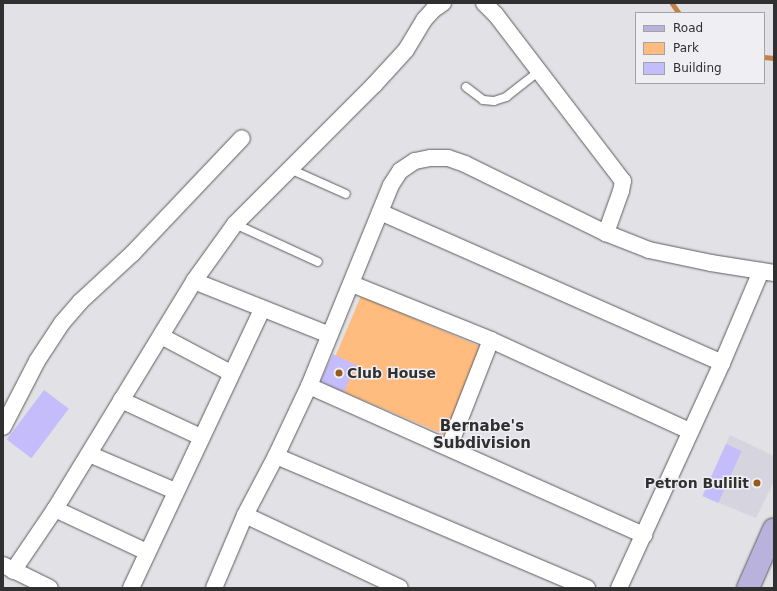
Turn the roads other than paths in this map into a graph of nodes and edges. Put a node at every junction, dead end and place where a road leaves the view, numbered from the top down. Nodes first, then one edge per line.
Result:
1 (443, 3) edge
2 (484, 3) edge
3 (539, 70) junction
4 (466, 87) dead end
5 (242, 138) dead end
6 (290, 169) junction
7 (346, 194) dead end
8 (380, 212) junction
9 (235, 224) junction
10 (606, 233) junction
11 (318, 262) dead end
12 (767, 272) edge
13 (194, 281) junction
14 (352, 284) junction
15 (262, 310) junction
16 (330, 335) junction
17 (162, 336) junction
18 (491, 340) junction
19 (722, 363) junction
20 (231, 373) junction
21 (309, 386) junction
22 (122, 400) junction
23 (3, 427) edge
24 (690, 431) junction
25 (201, 437) junction
26 (449, 447) junction
27 (89, 454) junction
28 (276, 456) junction
29 (175, 491) junction
30 (55, 509) junction
31 (245, 515) junction
32 (774, 530) edge
33 (644, 535) junction
34 (147, 552) junction
35 (8, 568) edge
36 (50, 588) edge
37 (131, 588) edge
38 (214, 588) edge
39 (400, 588) edge
40 (587, 588) edge
41 (619, 588) edge
42 (748, 588) edge

1 - 6 street
2 - 3 street
3 - 4 lane
3 - 10 street
5 - 23 street
6 - 7 lane
6 - 9 street
8 - 10 street
8 - 14 street
8 - 19 street
9 - 11 lane
9 - 13 street
10 - 12 street
12 - 19 street
13 - 15 street
13 - 17 street
14 - 16 street
14 - 18 street
15 - 16 street
15 - 20 street
16 - 21 street
17 - 20 street
17 - 22 street
18 - 24 street
18 - 26 street
19 - 24 street
20 - 25 street
21 - 26 street
21 - 28 street
22 - 25 street
22 - 27 street
24 - 33 street
25 - 29 street
26 - 33 street
27 - 29 street
27 - 30 street
28 - 31 street
28 - 40 street
29 - 34 street
30 - 34 street
30 - 35 street
31 - 38 street
31 - 39 street
32 - 42 main road
33 - 41 street
34 - 37 street
35 - 36 street

